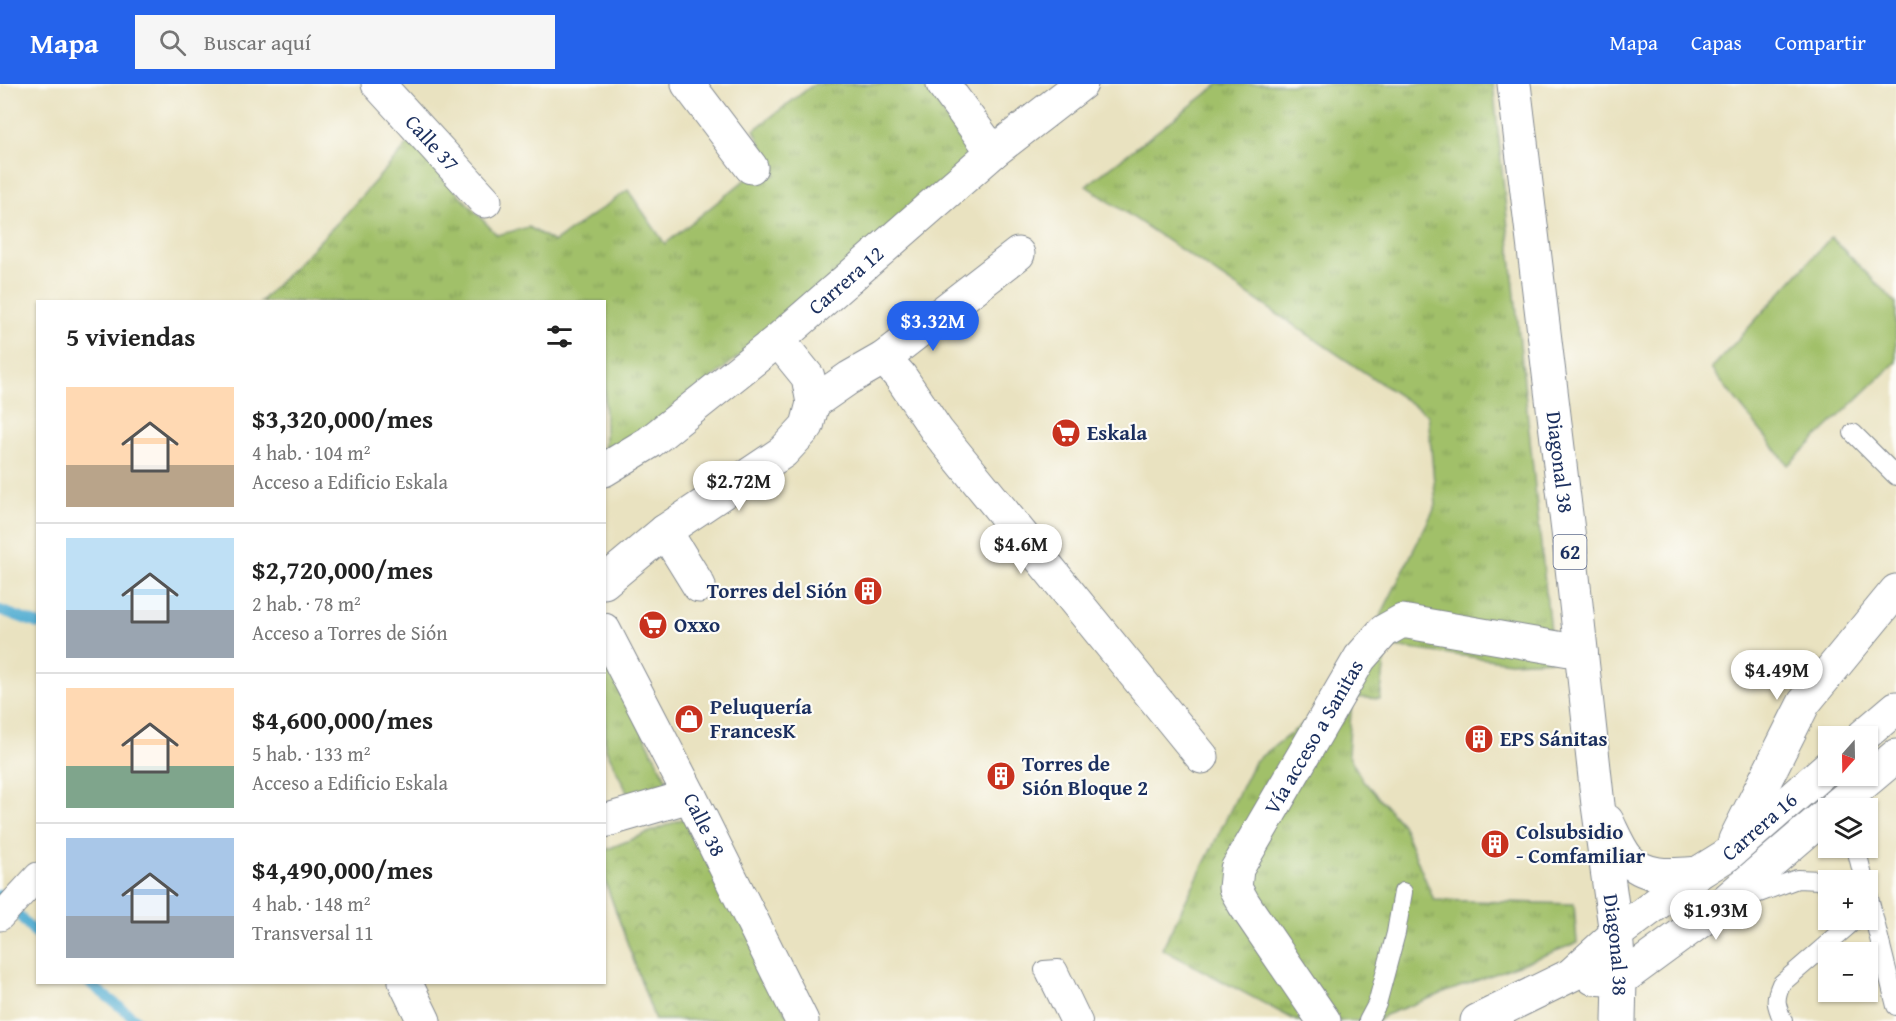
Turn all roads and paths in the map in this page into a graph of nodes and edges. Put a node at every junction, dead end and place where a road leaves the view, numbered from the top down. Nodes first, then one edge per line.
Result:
1 (378, 84) edge
2 (688, 84) edge
3 (943, 84) edge
4 (1081, 84) edge
5 (1514, 84) edge
6 (993, 152) junction
7 (751, 166) dead end
8 (485, 201) dead end
9 (1018, 254) dead end
10 (782, 345) junction
11 (884, 358) junction
12 (811, 390) junction
13 (1853, 433) dead end
14 (606, 469) edge
15 (1896, 476) edge
16 (665, 531) junction
17 (606, 580) edge
18 (699, 586) dead end
19 (1896, 591) edge
20 (606, 634) edge
21 (1581, 652) junction
22 (1896, 708) edge
23 (1875, 726) edge
24 (1896, 756) edge
25 (1202, 757) dead end
26 (1818, 776) edge
27 (690, 796) junction
28 (1846, 798) edge
29 (1598, 805) junction
30 (606, 820) edge
31 (1818, 822) edge
32 (1727, 855) junction
33 (1698, 873) junction
34 (36, 878) edge
35 (1818, 880) edge
36 (1403, 892) dead end
37 (1714, 911) junction
38 (0, 917) edge
39 (1844, 930) edge
40 (1876, 930) edge
41 (1616, 934) junction
42 (1570, 975) junction
43 (1620, 980) junction
44 (406, 984) edge
45 (1896, 1006) edge
46 (424, 1021) edge
47 (802, 1021) edge
48 (1069, 1021) edge
49 (1083, 1021) edge
50 (1324, 1021) edge
51 (1368, 1021) edge
52 (1477, 1021) edge
53 (1620, 1021) edge
54 (1783, 1021) edge

1 - 8 street, Calle 37
2 - 7 street
3 - 6 street
4 - 6 street, Carrera 12
5 - 21 street, Diagonal 38 / 62
6 - 10 street, Carrera 12
9 - 11 street
10 - 12 street
10 - 14 street, Carrera 12
11 - 12 street
11 - 25 street
12 - 16 street
13 - 15 lane
16 - 17 street
16 - 18 street
19 - 32 street
20 - 27 street, Calle 38
21 - 29 street, Diagonal 38 / 62
21 - 50 street, Vía acceso a Sanitas
22 - 23 street
24 - 28 street
26 - 32 street, Carrera 16
27 - 30 street
27 - 47 street, Calle 38
29 - 33 street
29 - 41 street, Diagonal 38 / 62
31 - 37 street
32 - 33 street, Carrera 16
33 - 41 street, Carrera 16
34 - 38 street
35 - 37 lane
36 - 51 lane
37 - 43 street
39 - 54 lane
40 - 45 lane
41 - 42 street, Carrera 16
41 - 43 street, Diagonal 38 / 62
42 - 43 street
42 - 52 street, Carrera 16
43 - 53 street, Diagonal 38 / 62
44 - 46 street
48 - 49 lane

